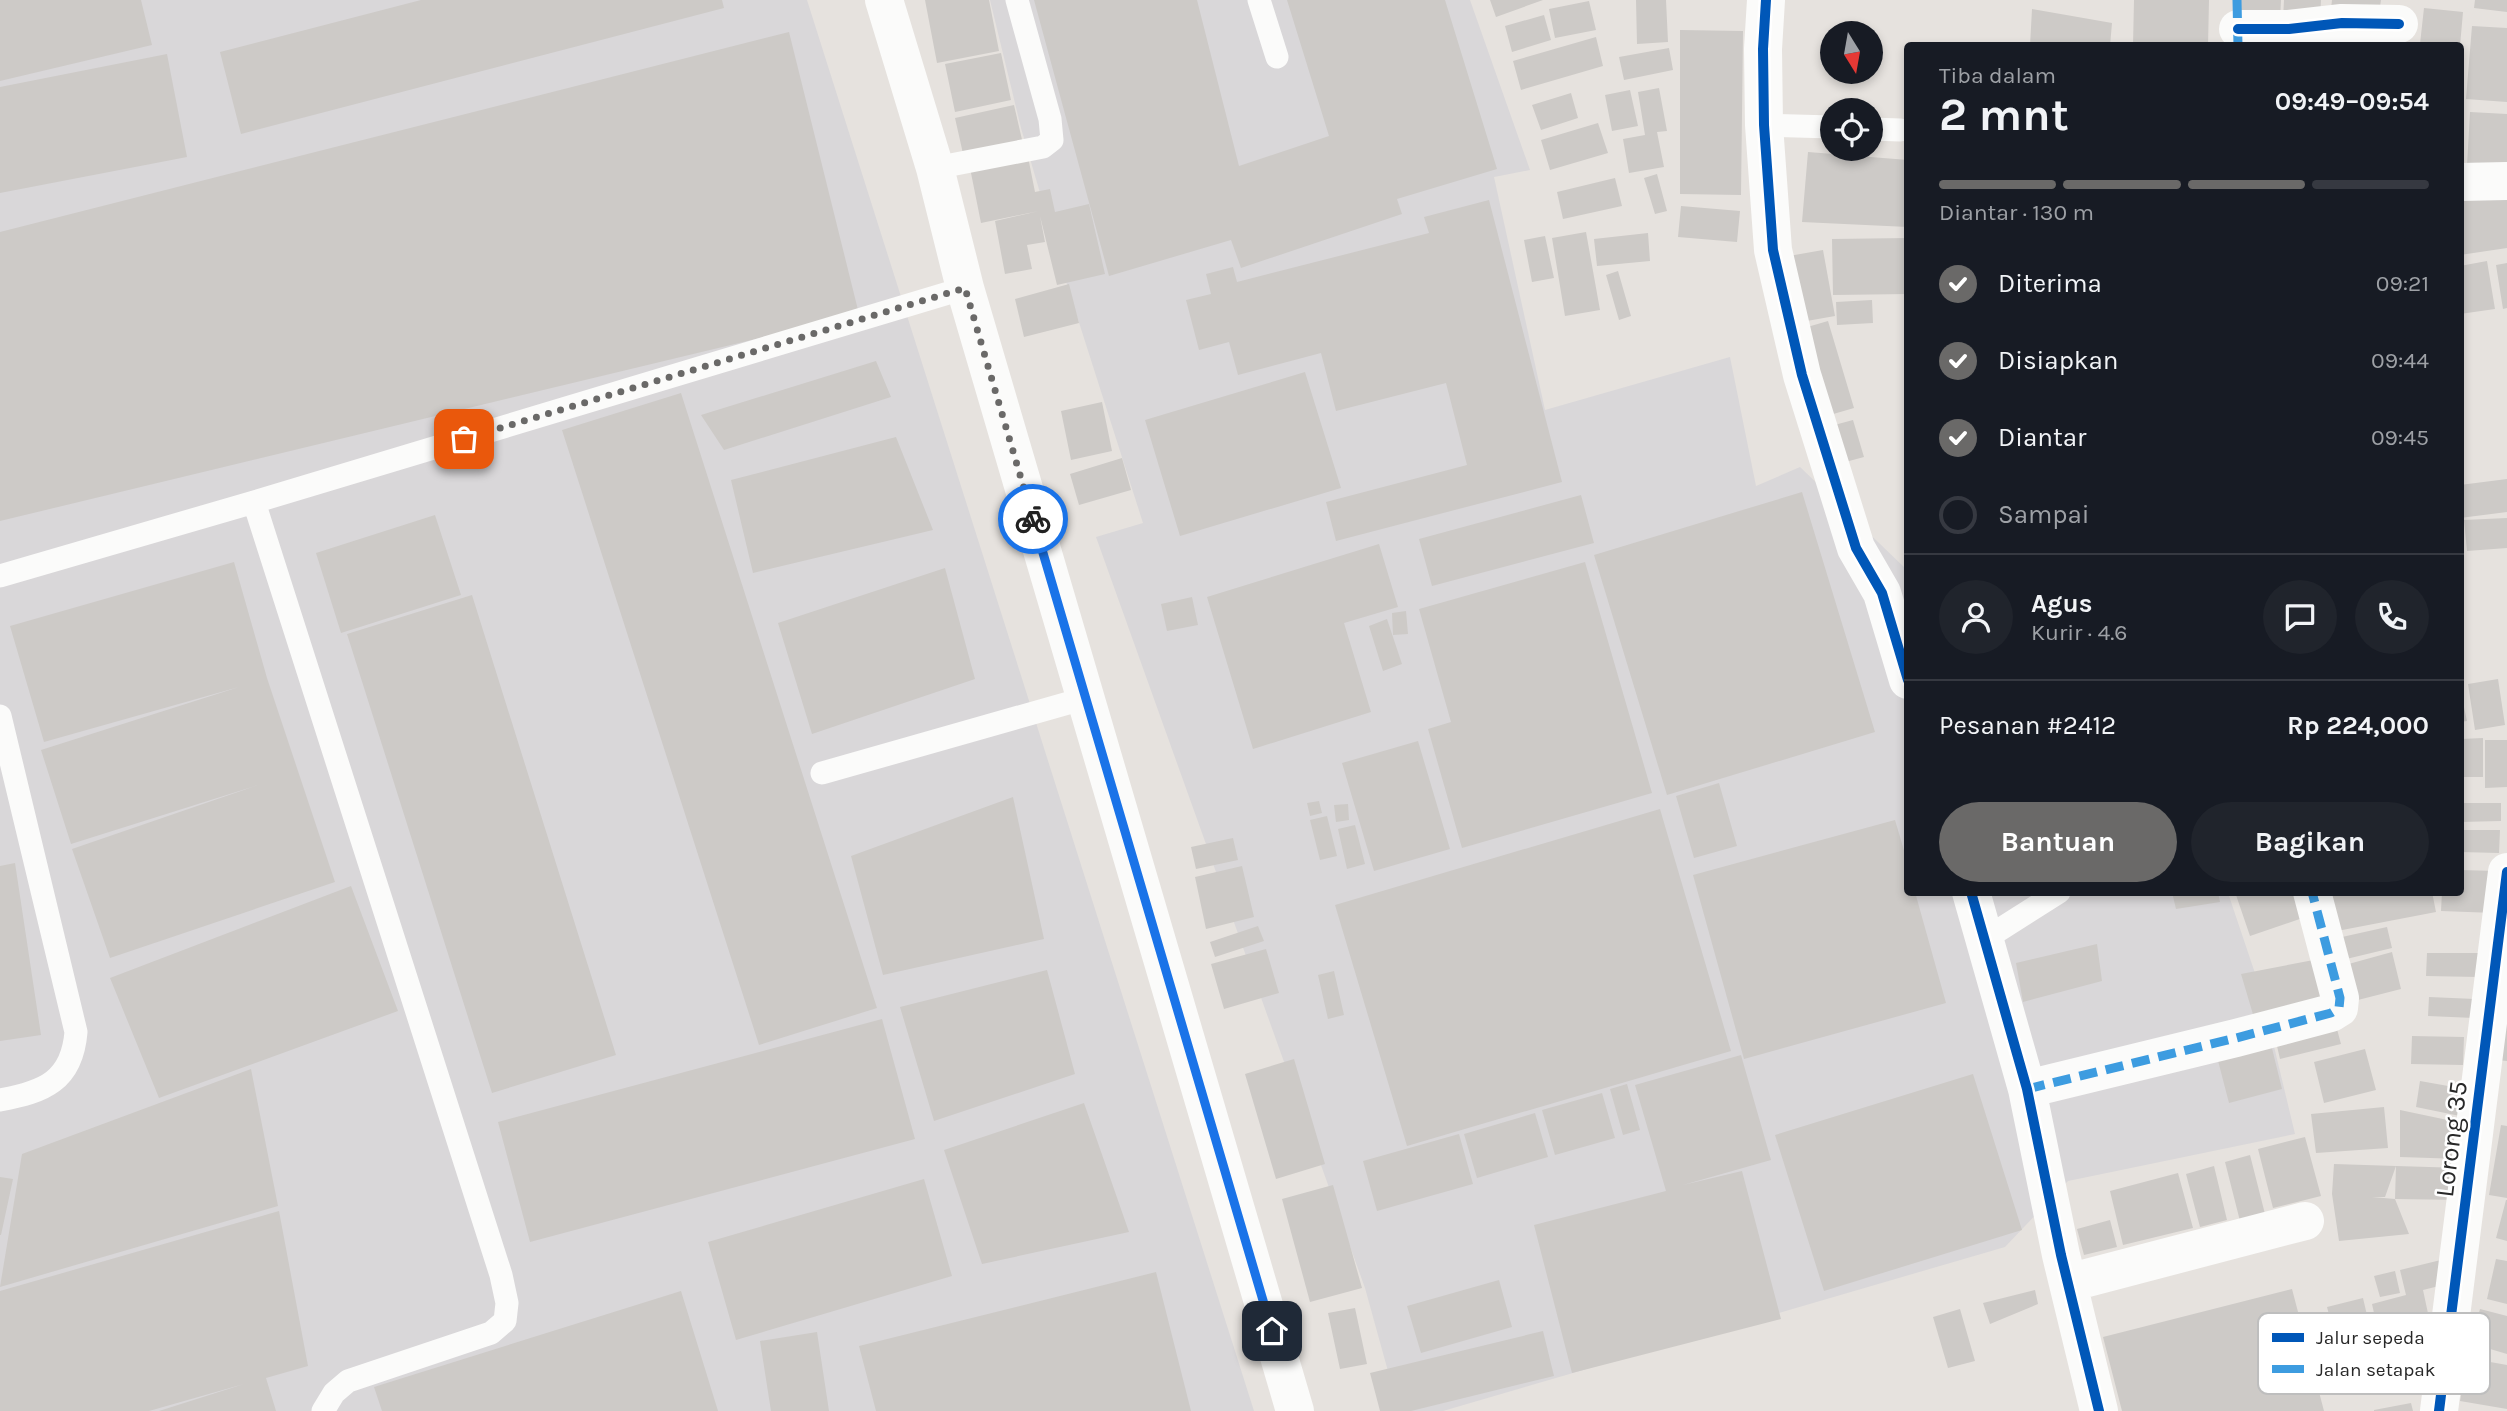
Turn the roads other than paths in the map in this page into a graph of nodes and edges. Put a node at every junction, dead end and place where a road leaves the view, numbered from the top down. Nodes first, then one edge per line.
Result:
1 (884, 0) edge
2 (1017, 0) edge
3 (1259, 0) edge
4 (1766, 0) edge
5 (2399, 23) edge
6 (2237, 25) edge
7 (1277, 57) dead end
8 (1764, 124) junction
9 (1820, 126) edge
10 (1883, 129) edge
11 (1900, 130) dead end
12 (935, 169) junction
13 (2507, 181) edge
14 (2464, 182) edge
15 (965, 288) junction
16 (254, 502) junction
17 (0, 576) edge
18 (1904, 667) edge
19 (1086, 698) junction
20 (0, 716) edge
21 (822, 773) dead end
22 (2507, 872) edge
23 (1972, 896) edge
24 (2053, 896) edge
25 (2313, 896) edge
26 (1985, 939) junction
27 (2027, 1089) junction
28 (0, 1100) edge
29 (2305, 1221) dead end
30 (2068, 1283) junction
31 (2451, 1313) edge
32 (323, 1411) edge
33 (1296, 1411) edge
34 (2099, 1411) edge

1 - 12 street
2 - 12 lane
3 - 7 lane
4 - 8 street
5 - 6 street
8 - 9 lane
8 - 18 street
10 - 11 lane
12 - 15 street
13 - 14 street
15 - 16 lane
15 - 19 street
16 - 17 lane
16 - 32 lane
19 - 21 lane
19 - 33 street
20 - 28 lane
22 - 31 street, Lorong 35
23 - 26 street
24 - 26 lane
25 - 27 street
26 - 27 street
27 - 30 street
29 - 30 street
30 - 34 street

